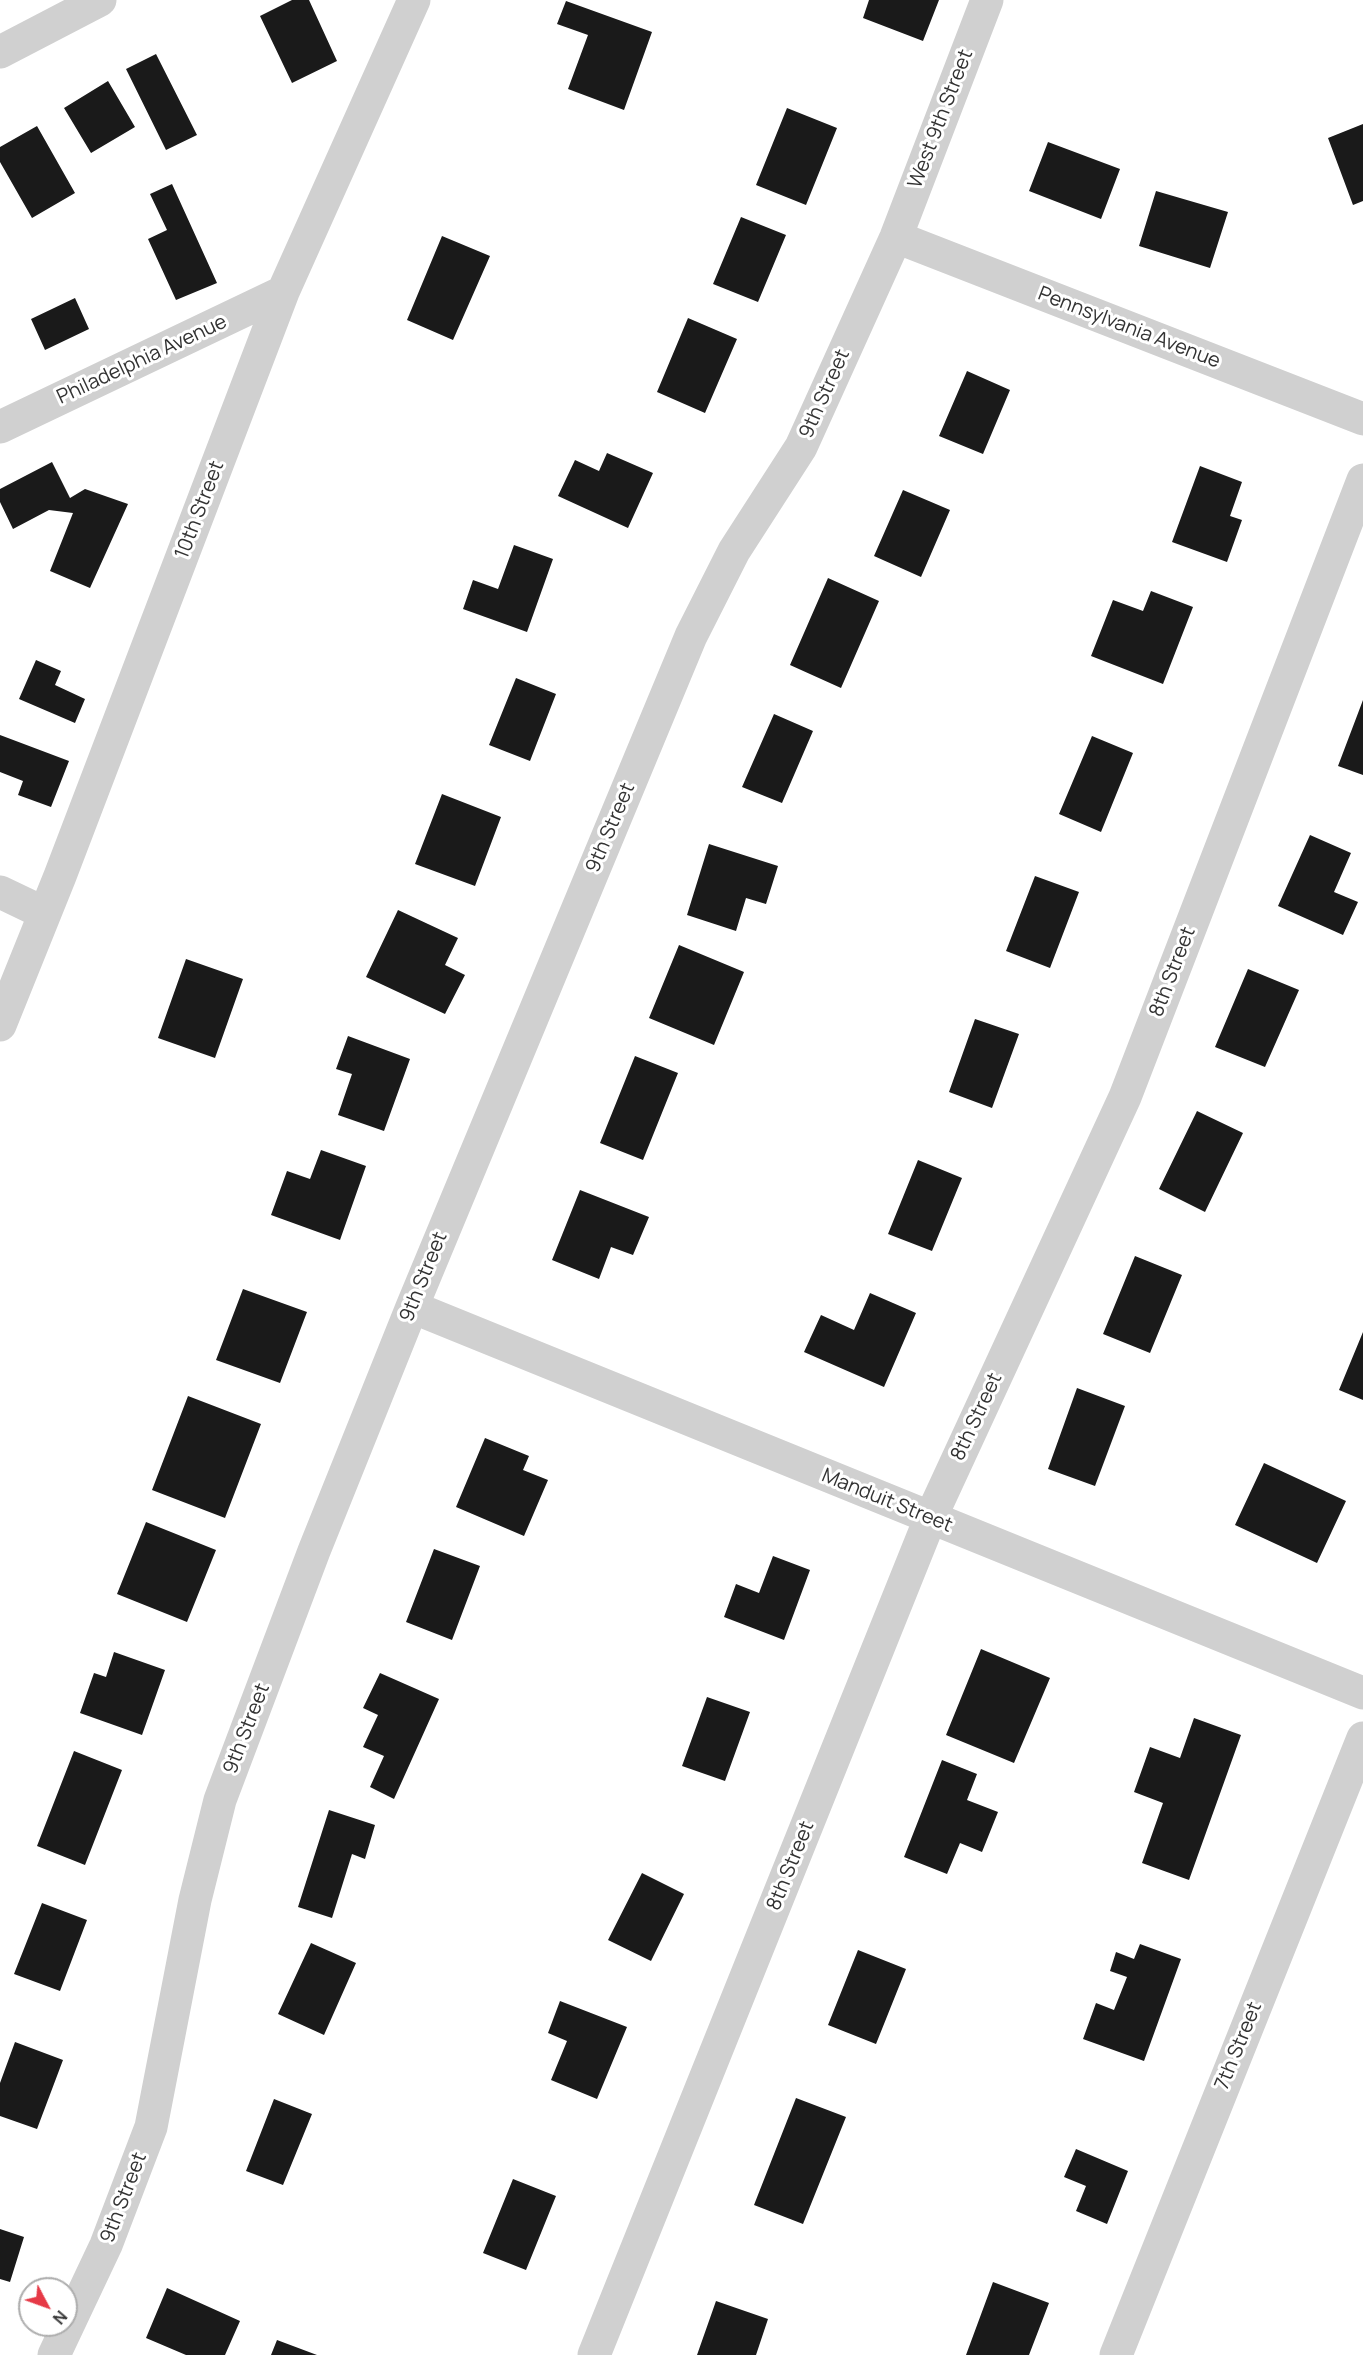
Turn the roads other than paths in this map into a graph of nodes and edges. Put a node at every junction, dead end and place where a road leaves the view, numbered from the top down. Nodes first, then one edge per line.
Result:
1 (100, 0) edge
2 (414, 0) edge
3 (987, 0) edge
4 (0, 52) edge
5 (896, 237) junction
6 (283, 292) junction
7 (1363, 419) edge
8 (0, 427) edge
9 (1363, 480) edge
10 (0, 892) edge
11 (44, 913) junction
12 (0, 1025) edge
13 (412, 1307) junction
14 (930, 1519) junction
15 (1363, 1693) edge
16 (1363, 1738) edge
17 (54, 2355) edge
18 (594, 2355) edge
19 (1116, 2355) edge

1 - 4 street
2 - 6 street, 10th Street
3 - 5 street, West 9th Street
5 - 7 street, Pennsylvania Avenue
5 - 13 street, 9th Street
6 - 8 street, Philadelphia Avenue
6 - 11 street, 10th Street
9 - 14 street, 8th Street
10 - 11 street
11 - 12 street, 10th Street
13 - 14 street, Manduit Street
13 - 17 street, 9th Street
14 - 15 street, Manduit Street
14 - 18 street, 8th Street
16 - 19 street, 7th Street

